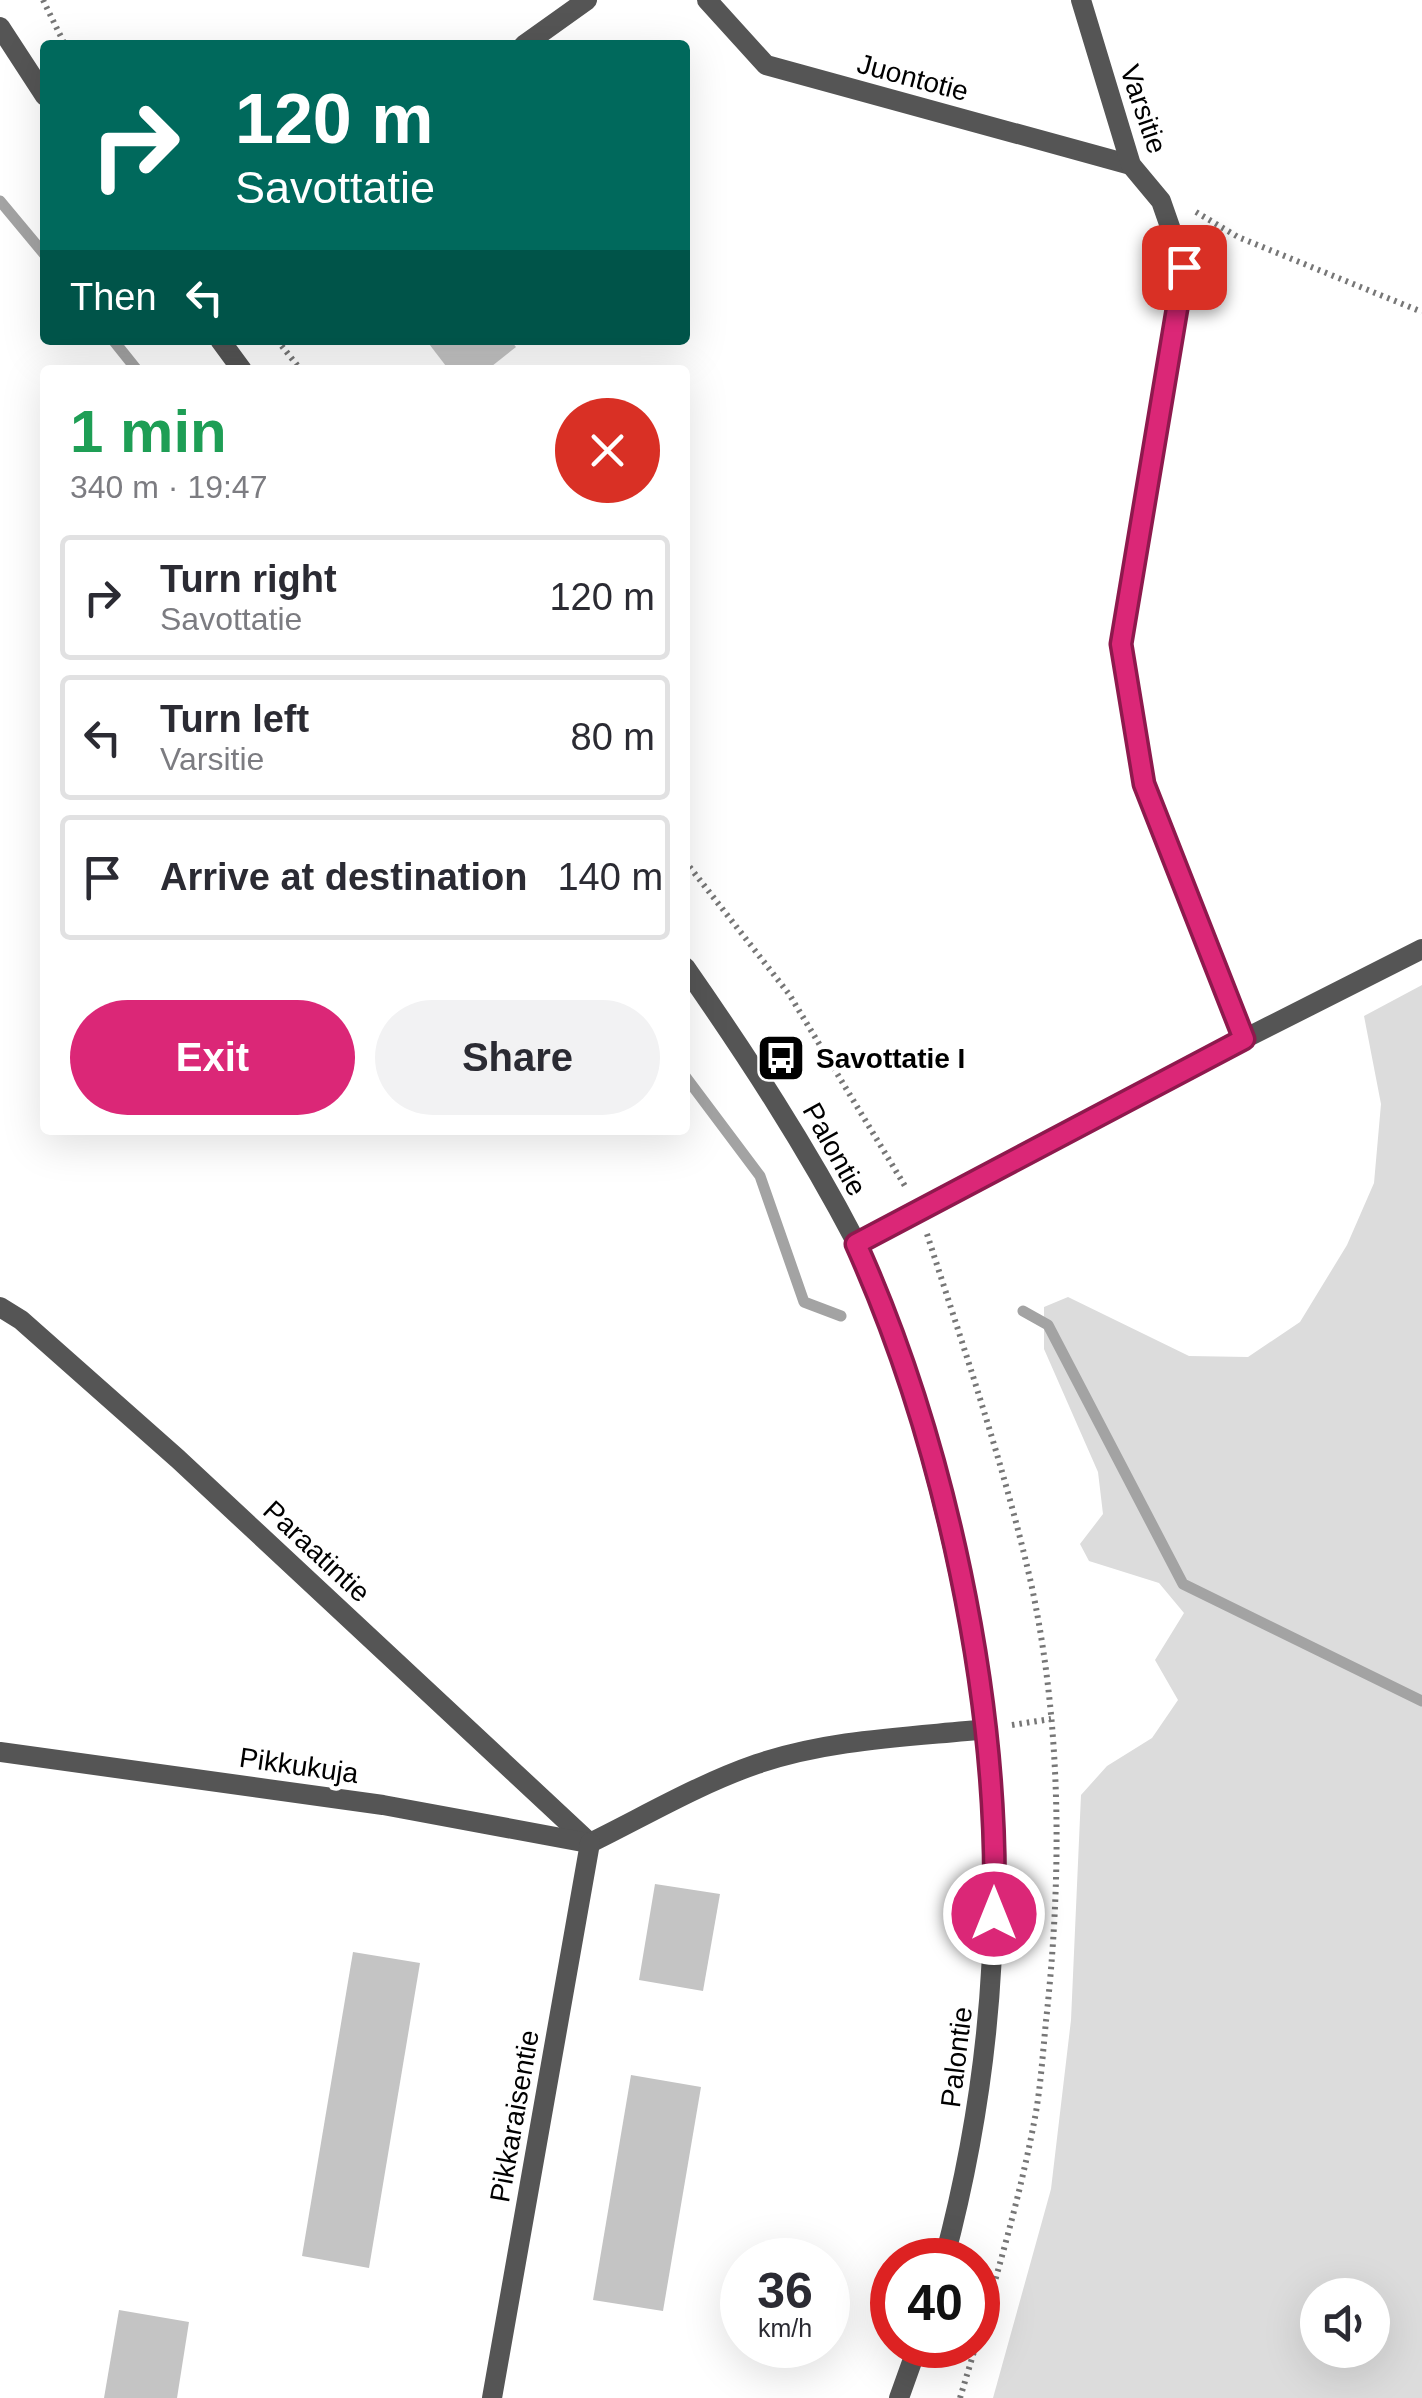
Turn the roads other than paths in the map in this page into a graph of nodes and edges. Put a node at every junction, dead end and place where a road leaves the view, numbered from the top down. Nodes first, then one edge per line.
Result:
1 (587, 0) edge
2 (707, 0) edge
3 (1081, 0) edge
4 (0, 27) edge
5 (531, 40) edge
6 (40, 88) edge
7 (1130, 165) junction
8 (1422, 949) edge
9 (690, 973) edge
10 (1244, 1039) junction
11 (856, 1244) junction
12 (0, 1308) edge
13 (986, 1729) junction
14 (0, 1752) edge
15 (590, 1843) junction
16 (950, 2238) edge
17 (910, 2368) edge
18 (492, 2398) edge
19 (899, 2398) edge

1 - 5 street
2 - 7 street, Juontotie
3 - 7 street, Varsitie
4 - 6 street
7 - 10 street, Varsitie
8 - 10 street
9 - 11 street, Palontie
10 - 11 street
11 - 13 street, Palontie
12 - 15 street, Paraatintie
13 - 15 street
13 - 16 street, Palontie
14 - 15 street, Pikkukuja
15 - 18 street, Pikkaraisentie
17 - 19 street

